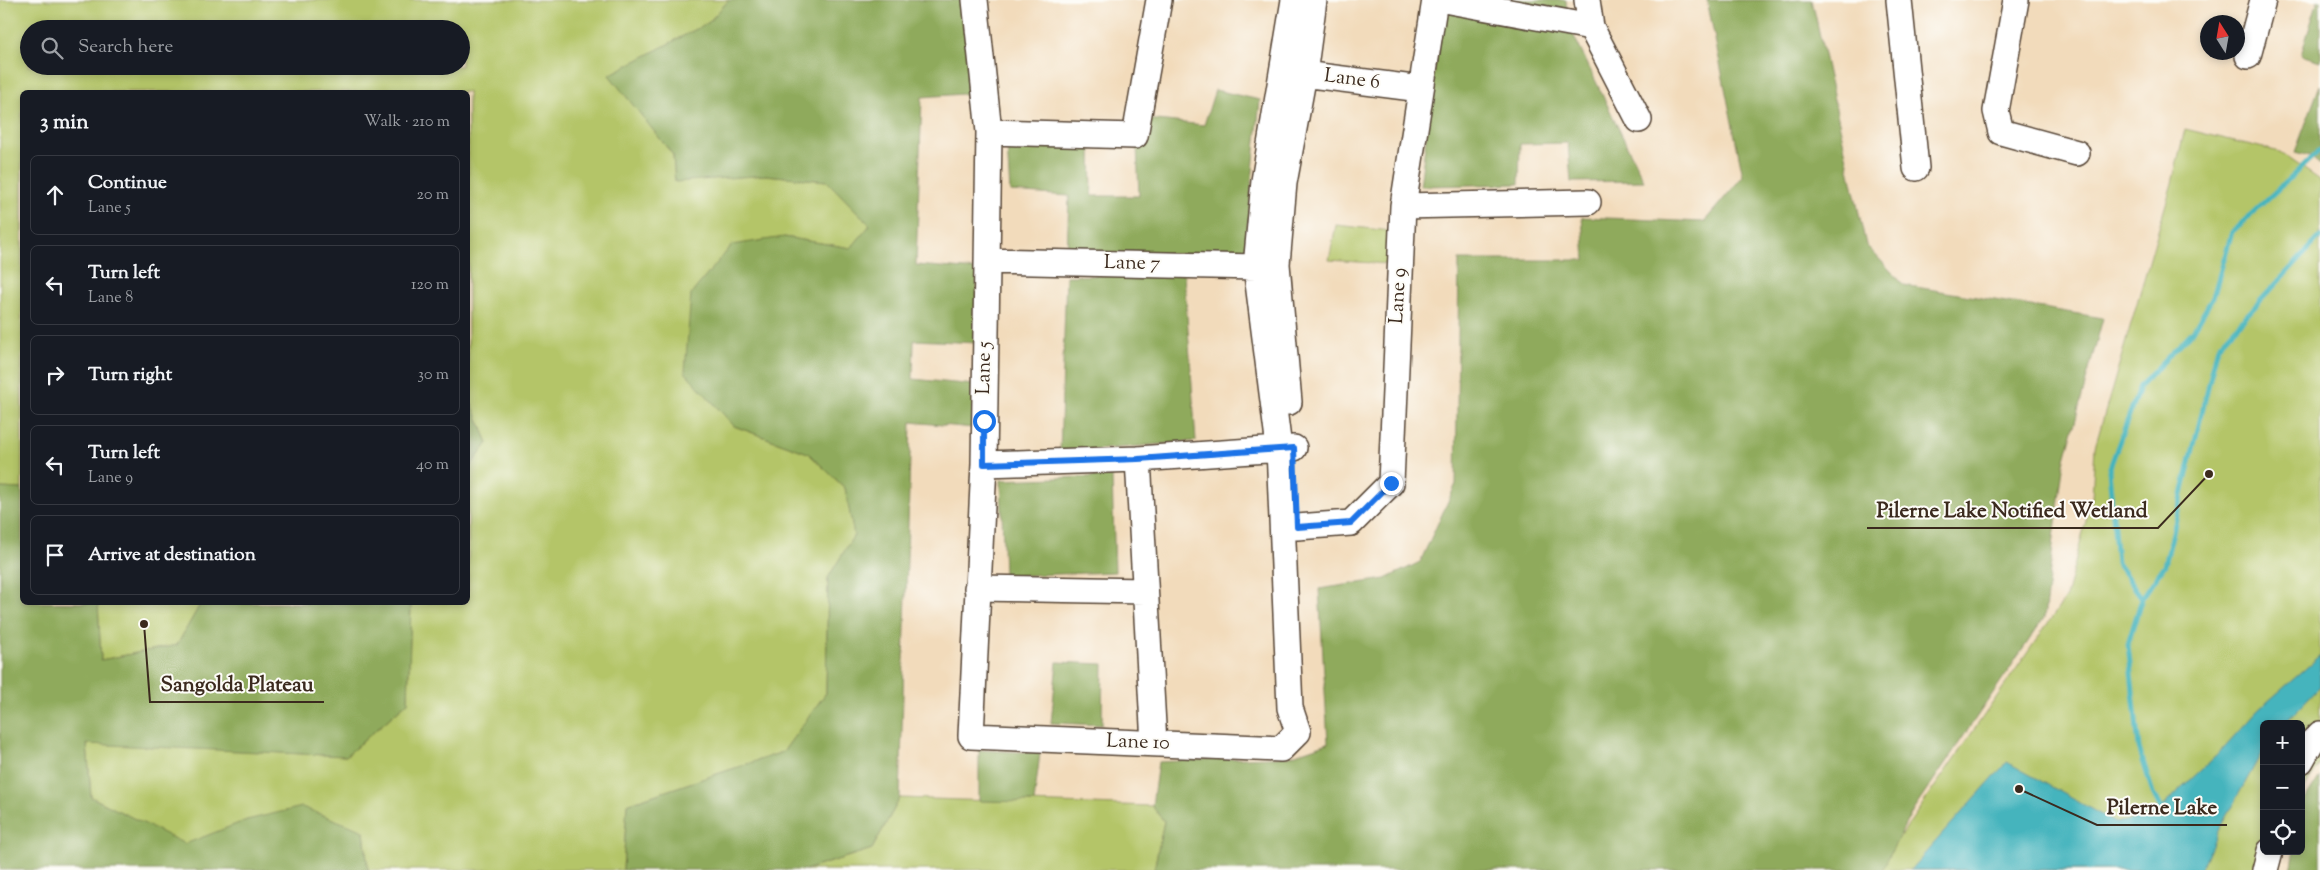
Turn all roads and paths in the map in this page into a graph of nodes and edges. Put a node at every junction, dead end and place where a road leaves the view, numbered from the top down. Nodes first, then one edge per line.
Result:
1 (975, 0) edge
2 (1159, 0) edge
3 (1294, 0) edge
4 (1314, 0) edge
5 (1434, 0) edge
6 (1444, 0) edge
7 (1587, 0) edge
8 (1899, 0) edge
9 (2016, 0) edge
10 (2256, 2) edge
11 (1591, 27) junction
12 (2248, 56) dead end
13 (1294, 73) junction
14 (1421, 89) junction
15 (1639, 120) dead end
16 (989, 132) junction
17 (2077, 153) dead end
18 (1916, 168) dead end
19 (1588, 202) dead end
20 (1403, 206) junction
21 (986, 261) junction
22 (1266, 265) junction
23 (1286, 448) junction
24 (1138, 459) junction
25 (984, 464) junction
26 (1297, 527) junction
27 (978, 588) junction
28 (1145, 591) junction
29 (1298, 732) junction
30 (2320, 734) edge
31 (970, 736) joint
32 (1154, 743) junction
33 (2305, 754) edge
34 (2269, 855) edge
35 (2265, 870) edge

1 - 16 street, Lane 5
2 - 16 street
3 - 13 street
4 - 13 street
5 - 14 street, Lane 9
6 - 11 street
7 - 11 street
8 - 18 street
9 - 17 street
10 - 12 street
11 - 15 street
13 - 14 street, Lane 6
13 - 22 street
14 - 20 street, Lane 9
16 - 21 street, Lane 5
19 - 20 street
20 - 26 street, Lane 9
21 - 22 street, Lane 7
21 - 25 street, Lane 5
22 - 23 street
23 - 24 street
23 - 26 street
23 - 29 street
24 - 25 street
24 - 28 street
25 - 27 street, Lane 5
26 - 29 street
27 - 28 street
27 - 31 street, Lane 5
28 - 32 street
29 - 32 street, Lane 10
30 - 33 street
31 - 32 street, Lane 10
34 - 35 street

